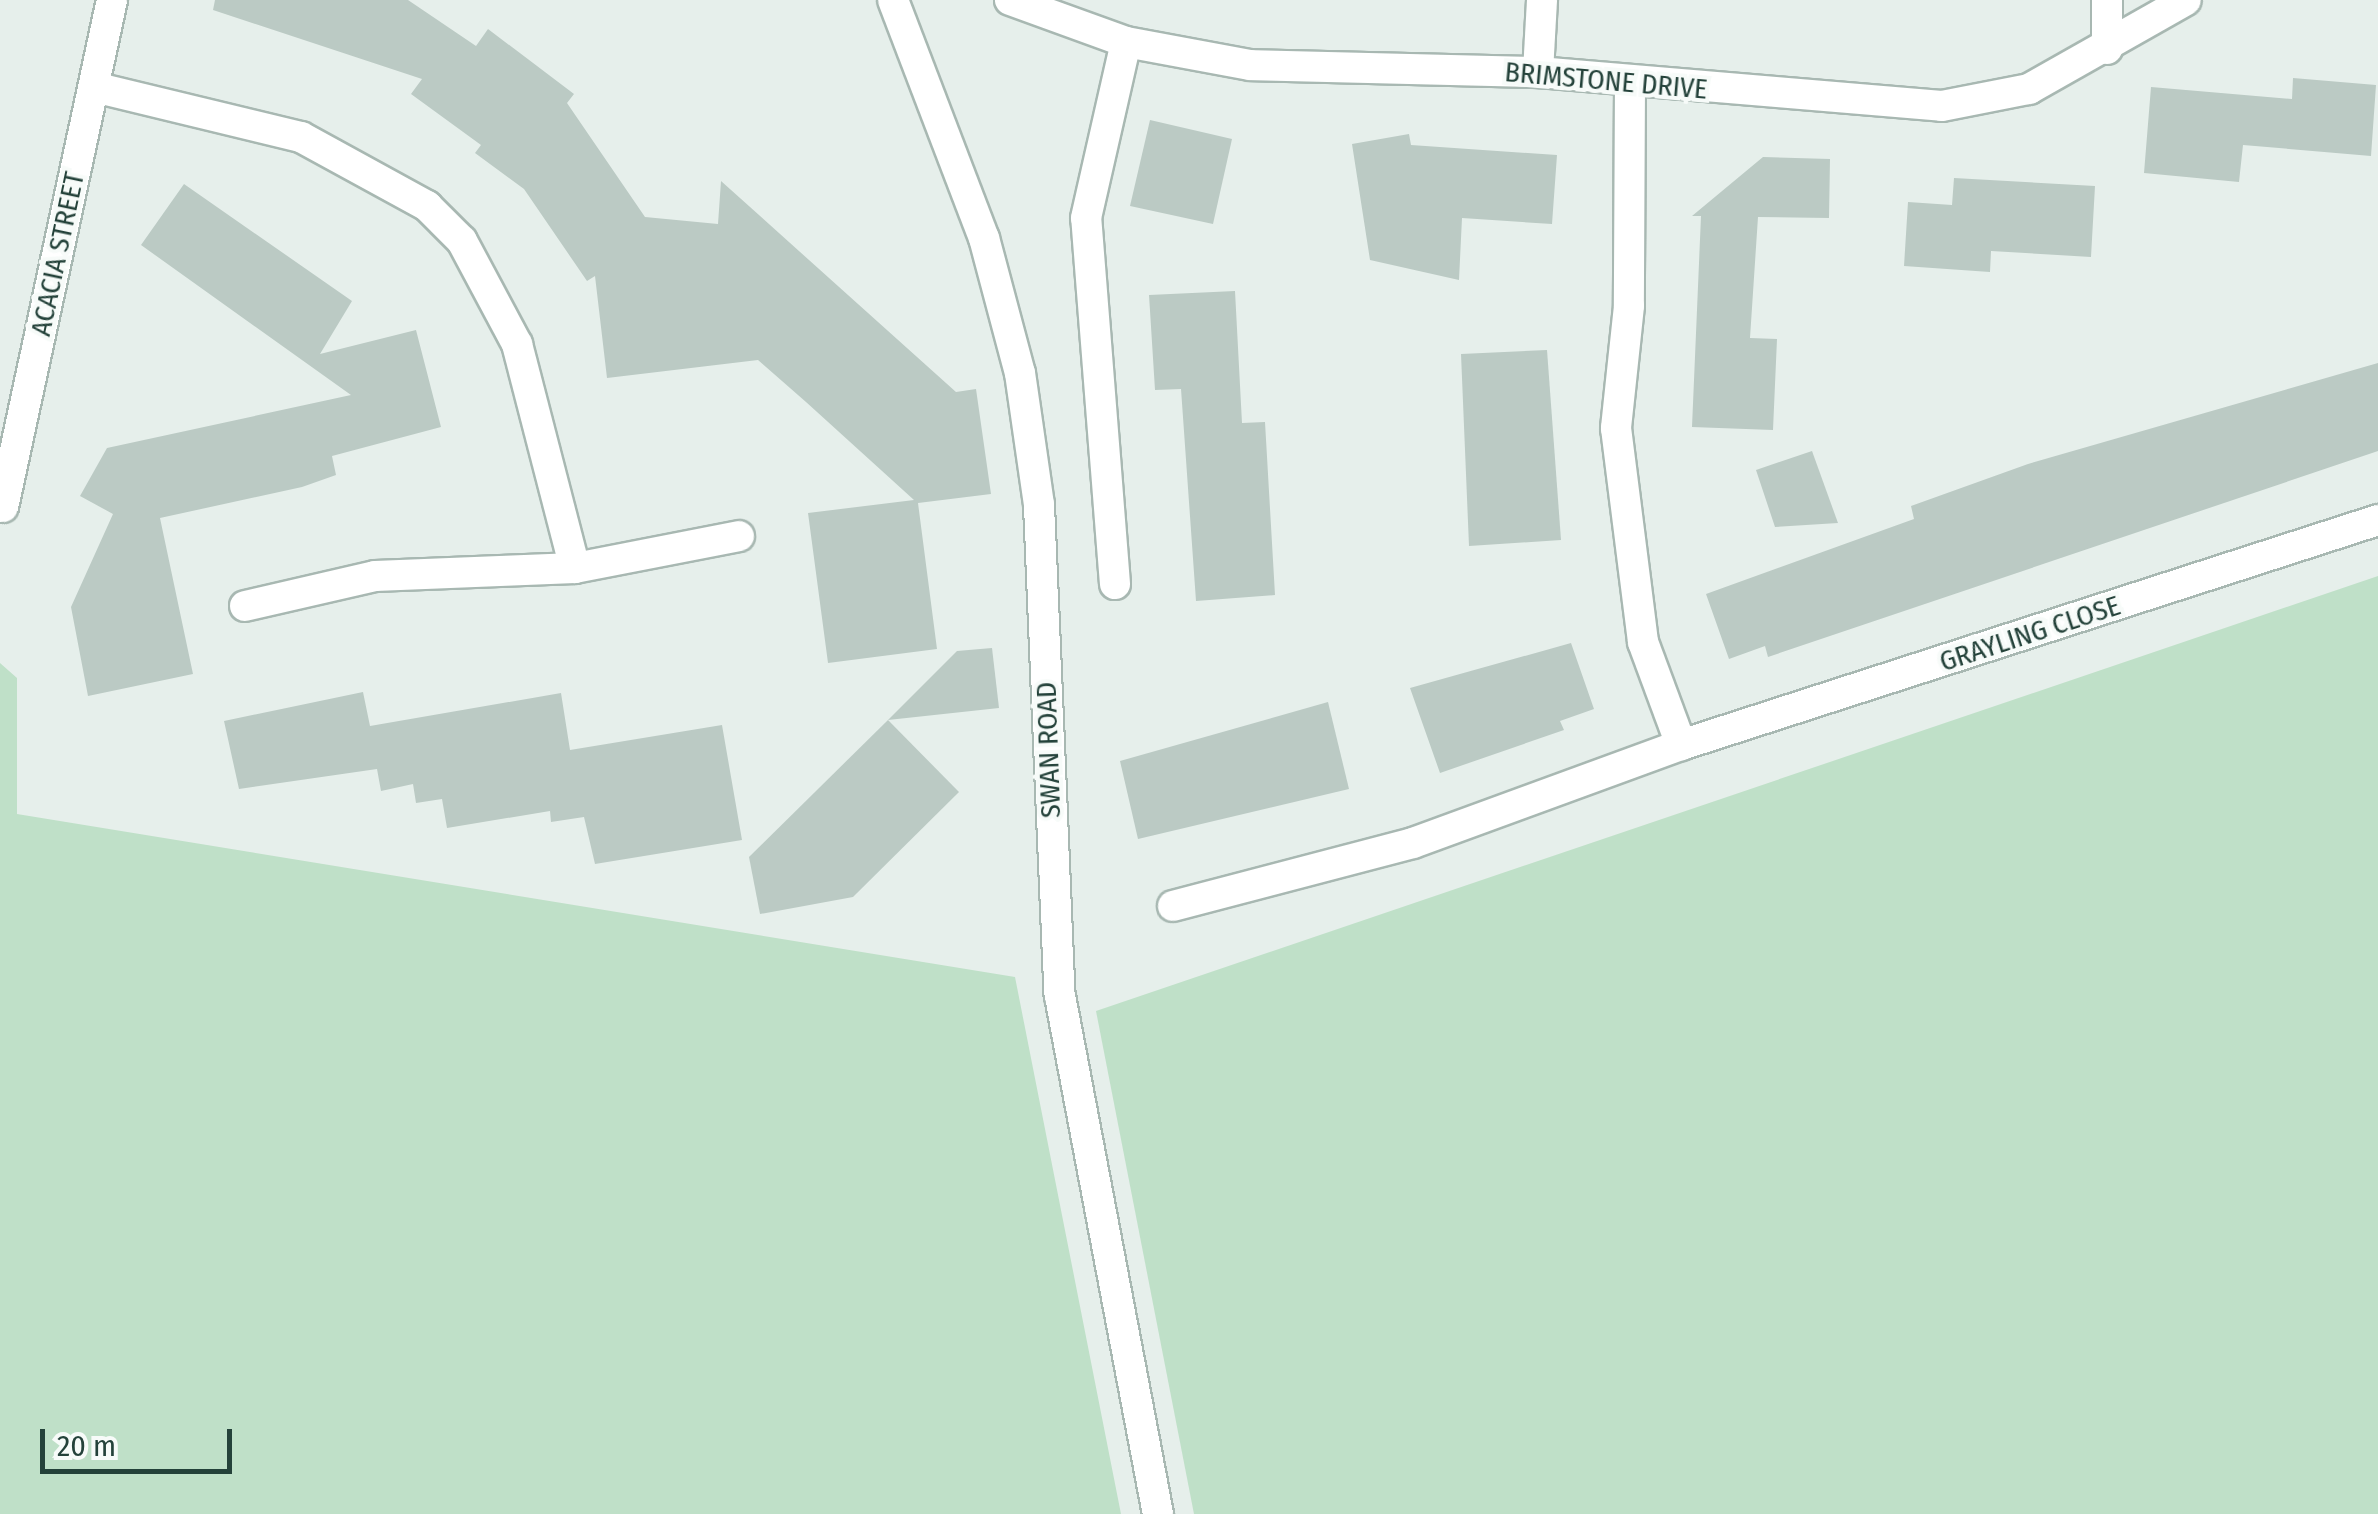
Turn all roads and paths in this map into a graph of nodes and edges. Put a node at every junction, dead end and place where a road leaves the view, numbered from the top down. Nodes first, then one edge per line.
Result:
1 (112, 0) edge
2 (894, 0) edge
3 (1010, 0) edge
4 (1542, 0) edge
5 (2106, 0) edge
6 (2186, 0) edge
7 (1126, 42) junction
8 (2107, 49) junction
9 (1538, 72) junction
10 (1630, 85) junction
11 (94, 88) junction
12 (3, 507) dead end
13 (2378, 520) edge
14 (739, 536) dead end
15 (575, 568) junction
16 (1114, 584) dead end
17 (245, 606) dead end
18 (1682, 745) junction
19 (1174, 906) dead end
20 (1158, 1514) edge

1 - 11 street, ACACIA STREET
2 - 20 street, SWAN ROAD
3 - 7 street, BRIMSTONE DRIVE
4 - 9 street
5 - 8 street
6 - 8 street, BRIMSTONE DRIVE
7 - 9 street, BRIMSTONE DRIVE
7 - 16 street
8 - 10 street, BRIMSTONE DRIVE
9 - 10 street, BRIMSTONE DRIVE
10 - 18 street
11 - 12 street, ACACIA STREET
11 - 15 street
13 - 18 street, GRAYLING CLOSE
14 - 15 street
15 - 17 street
18 - 19 street, GRAYLING CLOSE

